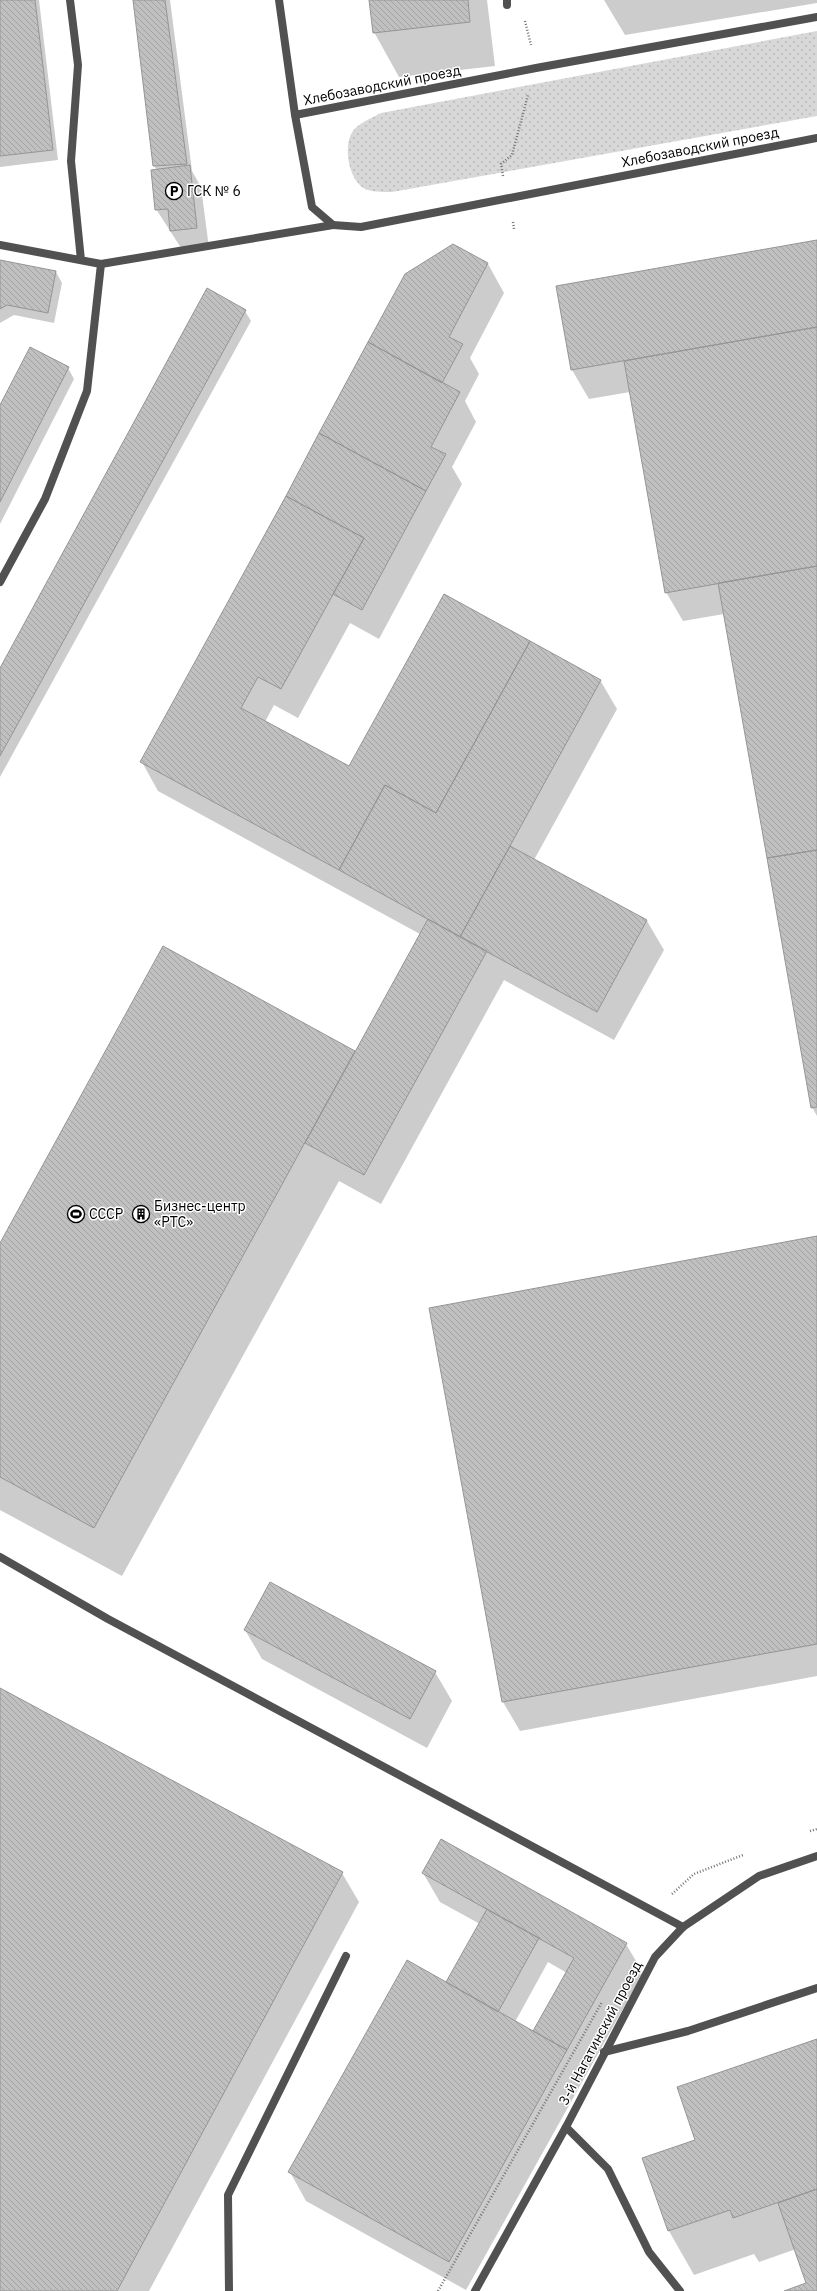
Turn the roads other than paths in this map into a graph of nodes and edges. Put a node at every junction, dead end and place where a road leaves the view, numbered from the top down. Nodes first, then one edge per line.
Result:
1 (70, 0) edge
2 (279, 0) edge
3 (817, 17) edge
4 (295, 115) junction
5 (817, 138) edge
6 (333, 225) junction
7 (0, 245) edge
8 (81, 260) junction
9 (100, 264) junction
10 (0, 582) edge
11 (0, 1557) edge
12 (817, 1856) edge
13 (683, 1927) junction
14 (346, 1956) dead end
15 (817, 1988) edge
16 (604, 2052) junction
17 (566, 2127) junction
18 (229, 2291) edge
19 (474, 2291) edge
20 (680, 2291) edge

1 - 8 street
2 - 4 street
3 - 4 street, Хлебозаводский проезд
4 - 6 street, Хлебозаводский проезд
5 - 6 street, Хлебозаводский проезд
6 - 9 street
7 - 8 street
8 - 9 street
9 - 10 street
11 - 13 street
12 - 13 street, 3-й Нагатинский проезд
13 - 16 street, 3-й Нагатинский проезд
14 - 18 street
15 - 16 street
16 - 17 street, 3-й Нагатинский проезд
17 - 19 street, 3-й Нагатинский проезд
17 - 20 street

